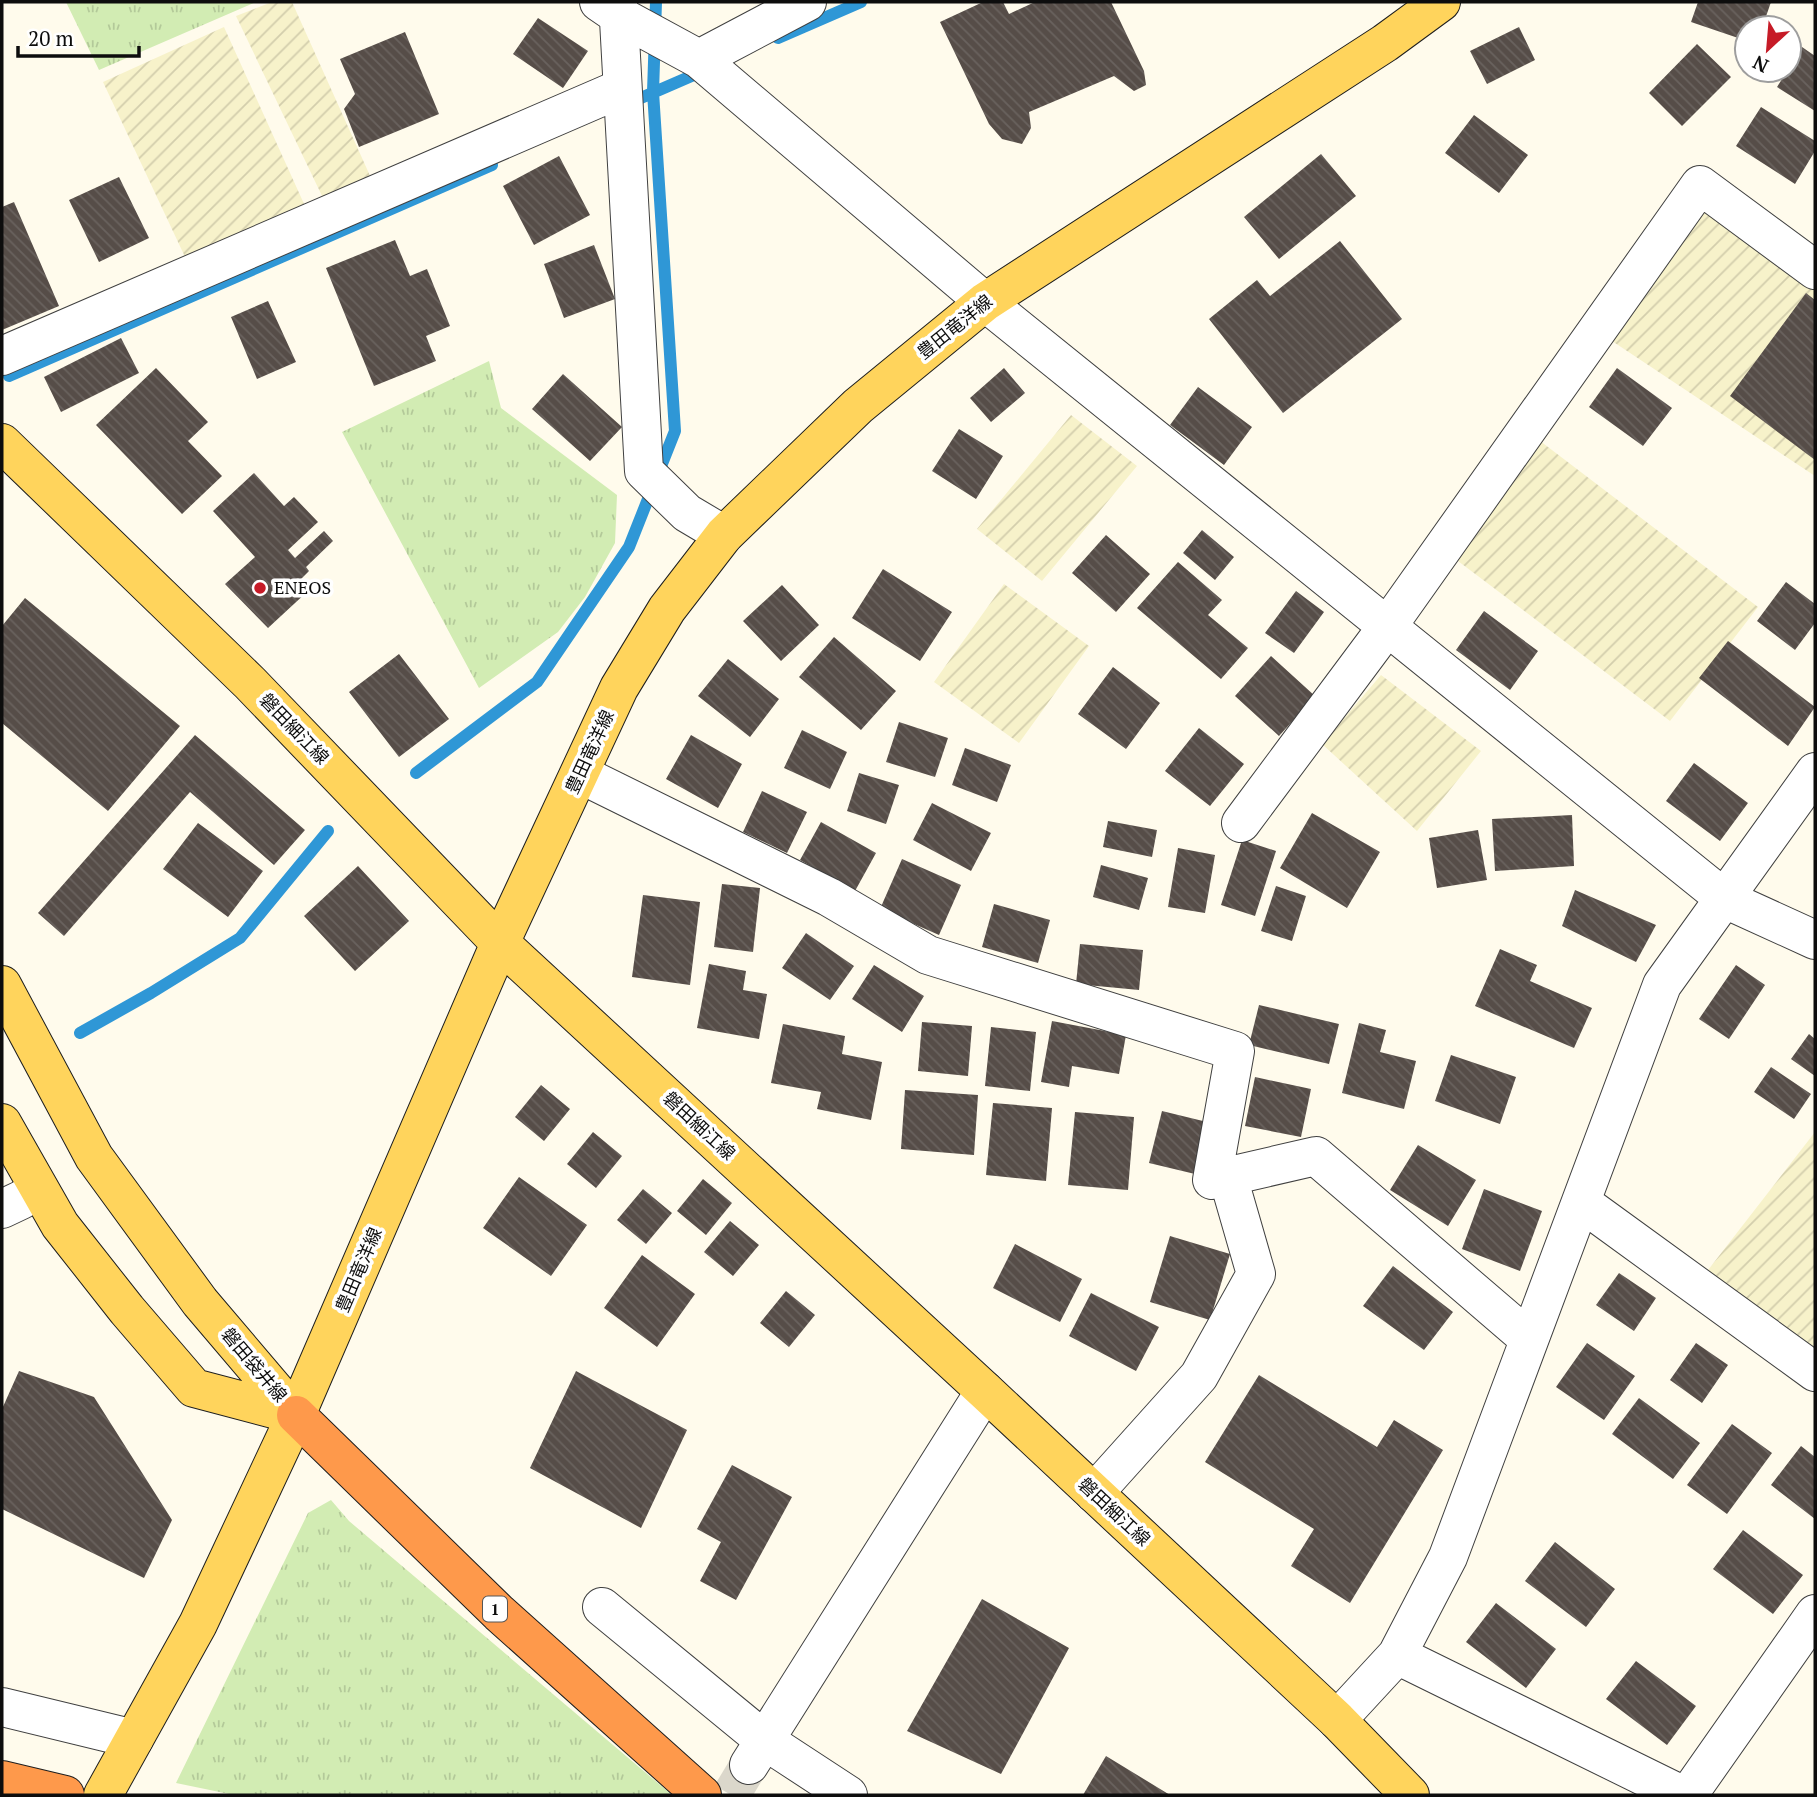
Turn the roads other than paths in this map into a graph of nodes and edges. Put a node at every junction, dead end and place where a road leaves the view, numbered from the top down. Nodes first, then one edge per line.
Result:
1 (807, 2) edge
2 (1441, 2) edge
3 (612, 6) edge
4 (699, 59) junction
5 (622, 88) junction
6 (1815, 270) edge
7 (985, 302) junction
8 (2, 356) edge
9 (2, 443) edge
10 (724, 535) junction
11 (1387, 626) junction
12 (1815, 772) edge
13 (580, 774) junction
14 (1241, 822) dead end
15 (1725, 899) junction
16 (1815, 940) edge
17 (500, 943) junction
18 (2, 985) edge
19 (2, 1123) edge
20 (1228, 1177) junction
21 (16, 1196) edge
22 (1581, 1202) junction
23 (1529, 1339) junction
24 (1815, 1371) edge
25 (985, 1391) junction
26 (296, 1415) junction
27 (1094, 1493) junction
28 (601, 1607) dead end
29 (1815, 1614) edge
30 (1397, 1655) junction
31 (2, 1707) edge
32 (1337, 1720) junction
33 (134, 1739) junction
34 (756, 1753) junction
35 (2, 1780) edge
36 (65, 1795) edge
37 (103, 1795) edge
38 (702, 1795) edge
39 (849, 1795) edge
40 (1410, 1795) edge
41 (1682, 1795) edge
42 (1688, 1795) edge

1 - 4 street
2 - 7 main road, 豊田竜洋線
3 - 4 street
3 - 5 street
4 - 7 street
5 - 8 street
5 - 10 street
6 - 11 street
7 - 10 main road, 豊田竜洋線
7 - 11 street
9 - 17 main road, 磐田細江線
10 - 13 main road, 豊田竜洋線
11 - 14 street
11 - 15 street
12 - 15 street
13 - 17 main road, 豊田竜洋線
13 - 20 street
15 - 16 street
15 - 22 street
17 - 25 main road, 磐田細江線
17 - 26 main road, 豊田竜洋線
18 - 26 main road, 磐田袋井線
19 - 21 main road, 磐田袋井線
20 - 23 street
20 - 27 street
21 - 26 main road, 磐田袋井線
22 - 23 street
22 - 24 street
23 - 30 street
25 - 27 main road, 磐田細江線
25 - 34 street
26 - 33 main road, 豊田竜洋線
26 - 38 highway, 1
27 - 32 main road, 磐田細江線
28 - 34 street
29 - 42 street
30 - 32 street
30 - 41 street
31 - 33 street
32 - 40 main road, 磐田細江線
33 - 37 main road, 豊田竜洋線
34 - 39 street
35 - 36 highway

